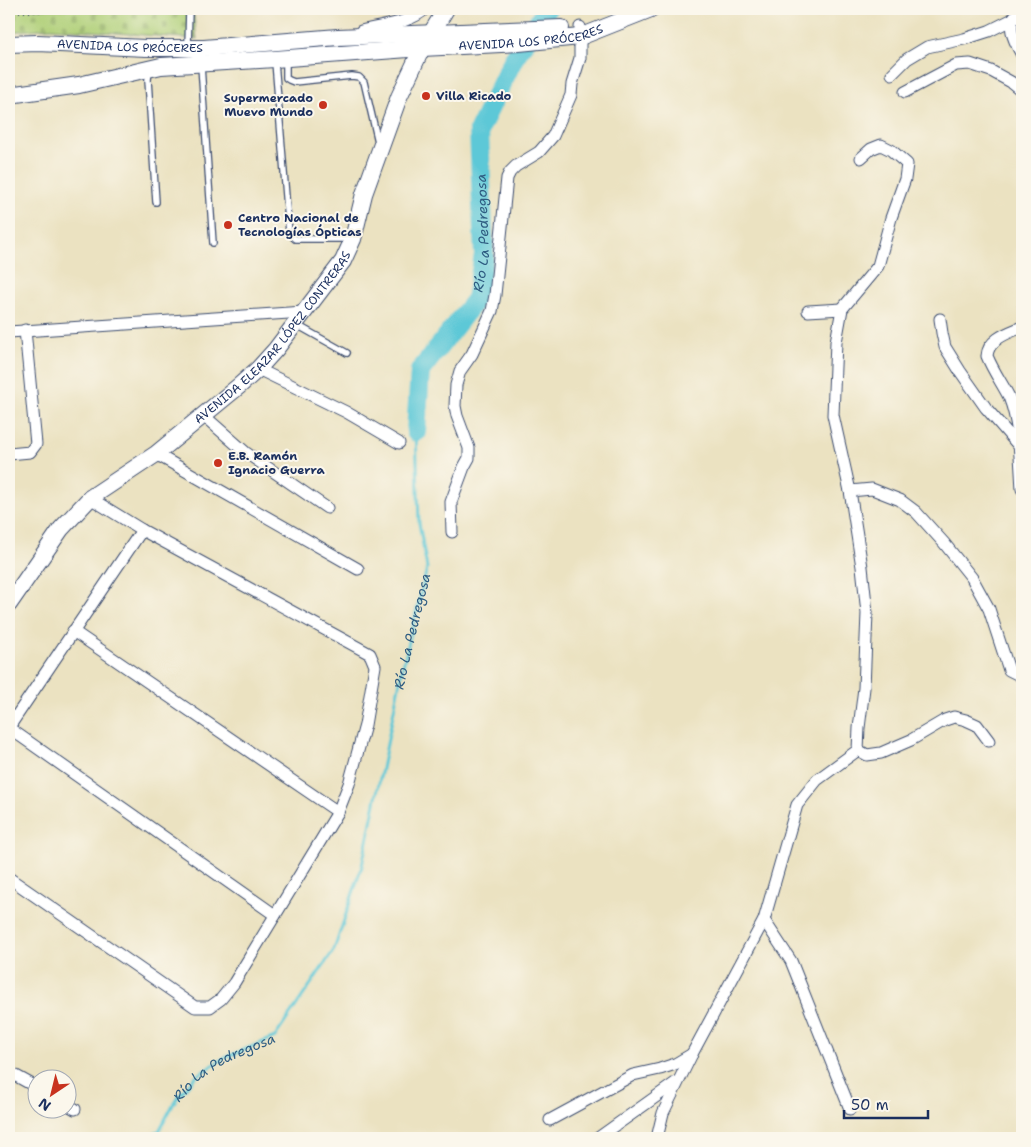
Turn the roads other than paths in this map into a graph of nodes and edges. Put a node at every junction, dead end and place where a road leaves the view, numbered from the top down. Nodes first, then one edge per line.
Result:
1 (189, 9) edge
2 (425, 9) edge
3 (441, 9) edge
4 (446, 9) edge
5 (650, 9) edge
6 (1022, 10) edge
7 (1013, 19) junction
8 (580, 32) junction
9 (338, 37) junction
10 (426, 41) junction
11 (9, 44) edge
12 (188, 48) junction
13 (1022, 55) edge
14 (280, 59) junction
15 (201, 64) junction
16 (149, 68) junction
17 (892, 74) dead end
18 (1022, 90) edge
19 (905, 92) dead end
20 (9, 95) edge
21 (380, 149) junction
22 (862, 158) dead end
23 (156, 202) dead end
24 (353, 239) junction
25 (213, 243) dead end
26 (842, 309) junction
27 (808, 311) dead end
28 (299, 318) junction
29 (940, 319) dead end
30 (1022, 327) edge
31 (25, 330) junction
32 (9, 332) edge
33 (347, 353) dead end
34 (258, 369) junction
35 (203, 415) junction
36 (399, 443) dead end
37 (1019, 446) junction
38 (9, 454) edge
39 (156, 454) junction
40 (1022, 489) edge
41 (850, 492) junction
42 (90, 498) junction
43 (327, 508) dead end
44 (142, 530) junction
45 (452, 532) dead end
46 (358, 569) dead end
47 (9, 604) edge
48 (73, 631) junction
49 (1022, 674) edge
50 (9, 727) edge
51 (988, 741) dead end
52 (858, 750) junction
53 (338, 812) junction
54 (9, 878) edge
55 (275, 915) junction
56 (764, 920) junction
57 (692, 1054) junction
58 (9, 1072) edge
59 (679, 1080) junction
60 (28, 1082) edge
61 (850, 1109) dead end
62 (550, 1120) dead end
63 (598, 1138) edge
64 (657, 1138) edge

1 - 12 lane
2 - 9 street
3 - 9 main road
4 - 10 main road, AVENIDA ELEAZAR LÓPEZ CONTRERAS
5 - 8 main road, AVENIDA LOS PRÓCERES
6 - 7 street
7 - 13 street
7 - 17 street
8 - 10 main road, AVENIDA LOS PRÓCERES
8 - 45 street
9 - 10 main road, AVENIDA LOS PRÓCERES
9 - 12 main road, AVENIDA LOS PRÓCERES
10 - 14 main road, AVENIDA LOS PRÓCERES
10 - 21 main road, AVENIDA ELEAZAR LÓPEZ CONTRERAS
11 - 12 main road, AVENIDA LOS PRÓCERES
14 - 15 main road, AVENIDA LOS PRÓCERES
14 - 21 lane
14 - 24 lane
15 - 16 main road, AVENIDA LOS PRÓCERES
15 - 25 lane
16 - 20 main road, AVENIDA LOS PRÓCERES
16 - 23 lane
18 - 19 street
21 - 24 main road, AVENIDA ELEAZAR LÓPEZ CONTRERAS
22 - 26 street
24 - 28 main road, AVENIDA ELEAZAR LÓPEZ CONTRERAS
26 - 27 street
26 - 41 street
28 - 31 street
28 - 33 lane
28 - 34 main road, AVENIDA ELEAZAR LÓPEZ CONTRERAS
29 - 37 street
30 - 37 street
31 - 32 street
31 - 38 street
34 - 35 main road, AVENIDA ELEAZAR LÓPEZ CONTRERAS
34 - 36 street
35 - 39 main road, AVENIDA ELEAZAR LÓPEZ CONTRERAS
35 - 43 street
37 - 40 street
39 - 42 main road, AVENIDA ELEAZAR LÓPEZ CONTRERAS
39 - 46 street
41 - 49 street
41 - 52 street
42 - 44 street
42 - 47 main road, AVENIDA ELEAZAR LÓPEZ CONTRERAS
44 - 48 street
44 - 53 street
48 - 50 street
48 - 53 street
50 - 55 street
51 - 52 street
52 - 56 street
53 - 55 street
54 - 55 street
56 - 57 street
56 - 61 street
57 - 59 street
57 - 62 street
58 - 60 street
59 - 63 street
59 - 64 street

